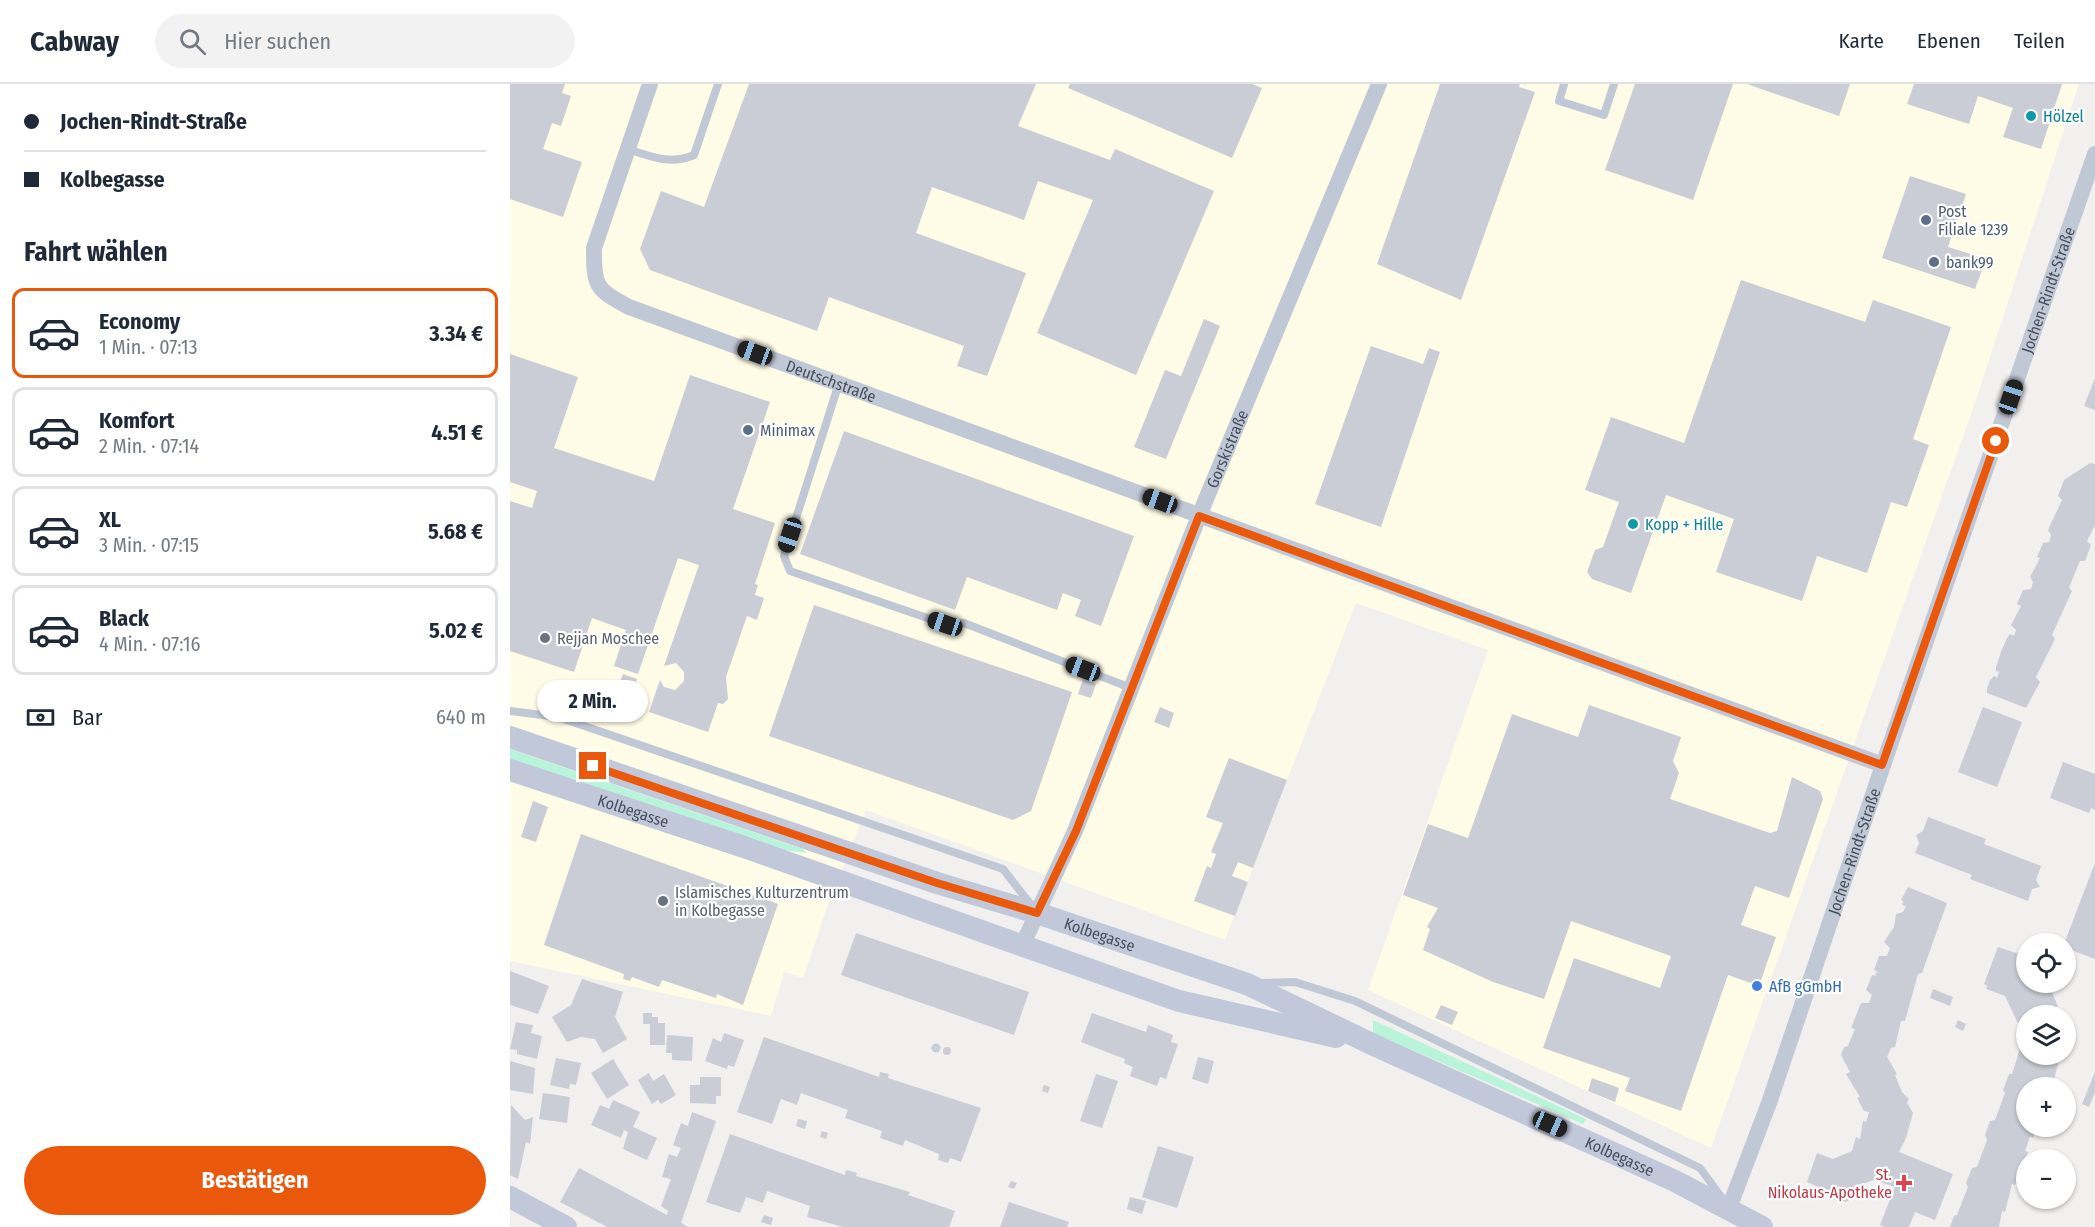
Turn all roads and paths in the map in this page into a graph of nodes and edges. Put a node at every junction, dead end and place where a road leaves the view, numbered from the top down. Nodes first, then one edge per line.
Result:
1 (650, 84) edge
2 (718, 84) edge
3 (1379, 84) edge
4 (1564, 84) edge
5 (1614, 84) edge
6 (628, 149) junction
7 (2095, 154) edge
8 (839, 383) junction
9 (1199, 516) junction
10 (1131, 688) junction
11 (510, 711) edge
12 (510, 737) edge
13 (1882, 765) junction
14 (510, 770) edge
15 (1037, 913) junction
16 (1022, 946) junction
17 (1247, 984) junction
18 (1376, 1046) junction
19 (510, 1197) edge
20 (1730, 1209) junction
21 (565, 1227) edge
22 (1762, 1227) edge

1 - 6 street, Deutschstraße
2 - 6 lane
3 - 9 street, Gorskistraße
4 - 5 lane
6 - 8 street, Deutschstraße
7 - 13 street, Jochen-Rindt-Straße
8 - 9 street, Deutschstraße
8 - 10 lane
9 - 10 street, Gorskistraße
9 - 13 street, Deutschstraße
10 - 15 street, Gorskistraße
11 - 15 lane
12 - 15 main road, Kolbegasse
13 - 20 street, Jochen-Rindt-Straße
14 - 16 main road, Kolbegasse
15 - 16 street, Gorskistraße
15 - 17 main road, Kolbegasse
16 - 18 main road, Kolbegasse
17 - 18 main road, Kolbegasse
17 - 20 lane
18 - 20 main road, Kolbegasse
19 - 21 main road
20 - 22 main road, Kolbegasse

